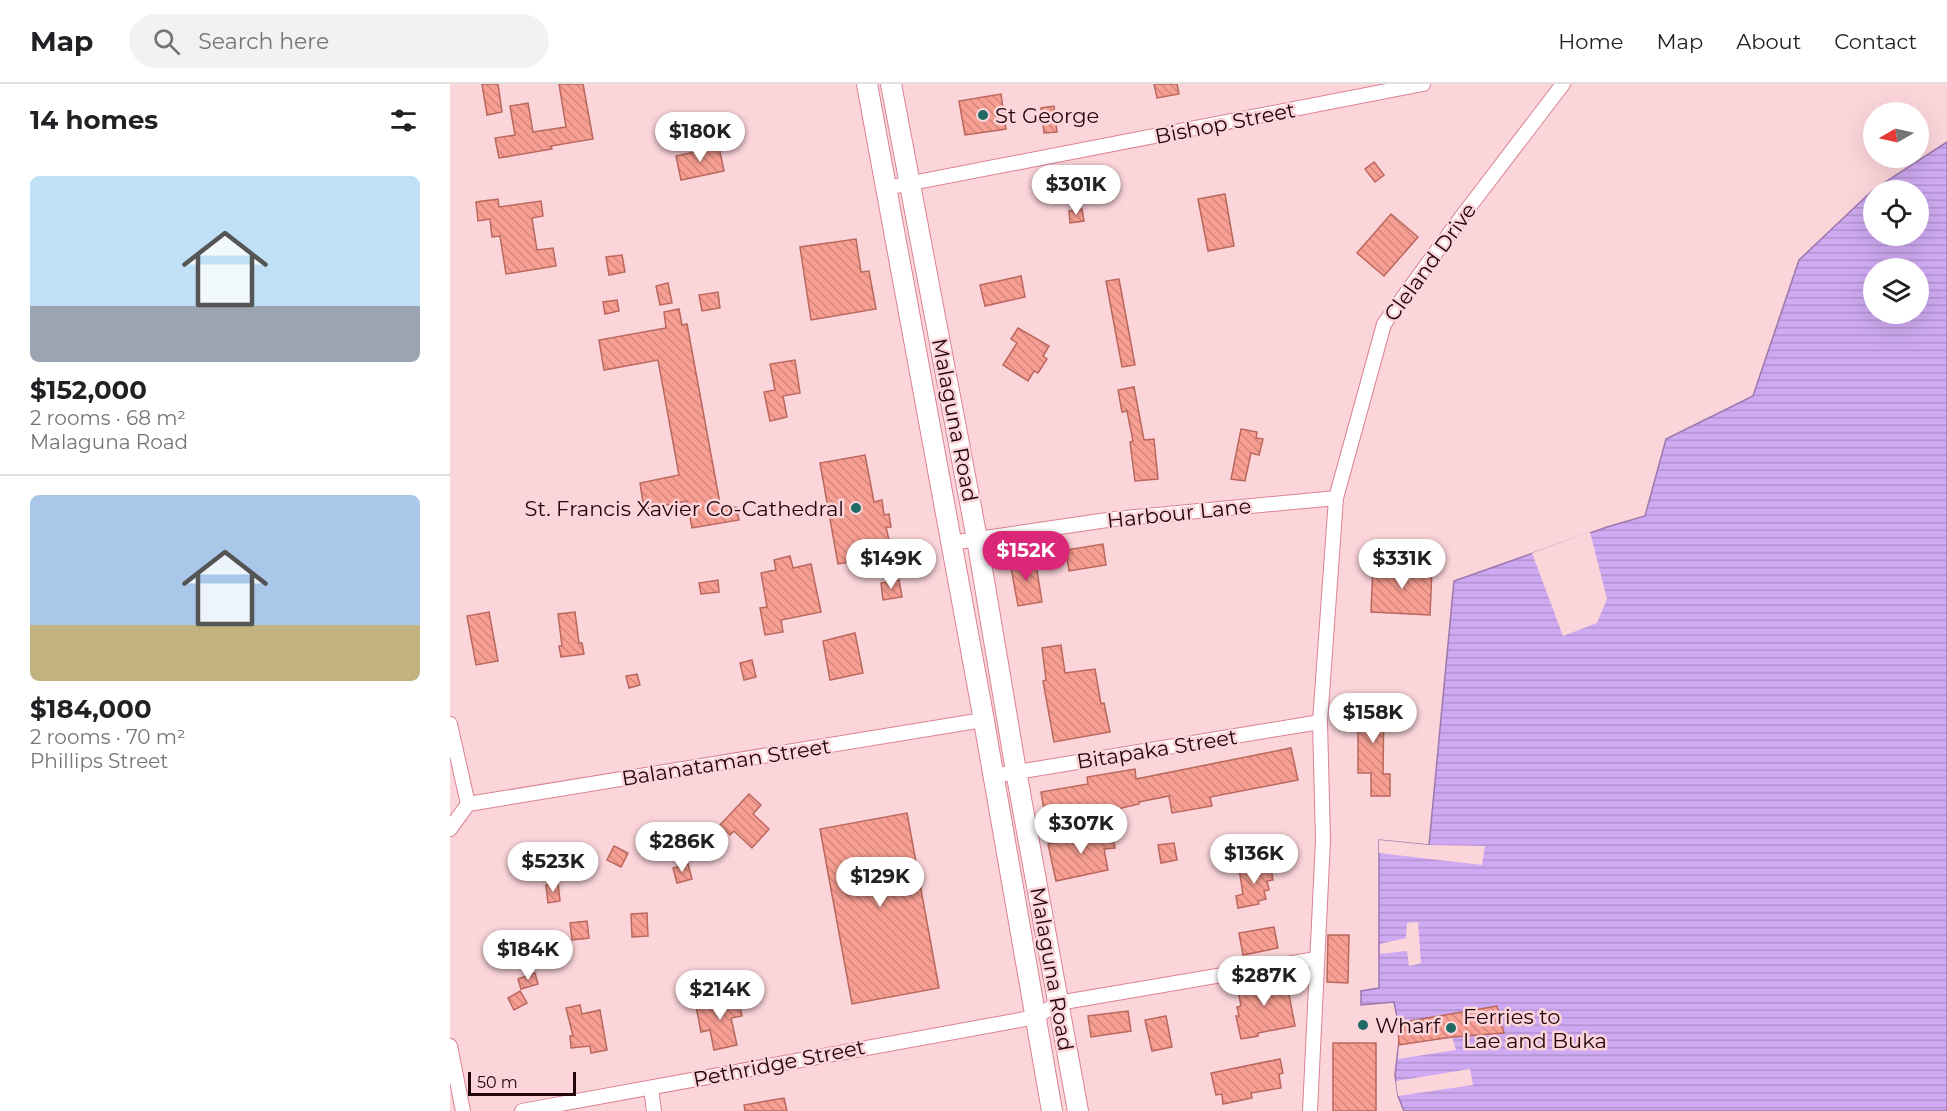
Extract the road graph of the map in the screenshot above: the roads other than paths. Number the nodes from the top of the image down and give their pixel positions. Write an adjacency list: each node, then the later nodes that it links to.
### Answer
1 (890, 84): 4 (street); 5 (street, Malaguna Road)
2 (1423, 84): 5 (street, Bishop Street)
3 (1563, 84): 7 (street, Cleland Drive)
4 (867, 86): 6 (street, Malaguna Road)
5 (911, 183): 6 (street, Bishop Street); 8 (street, Malaguna Road)
6 (886, 188): 9 (street, Malaguna Road)
7 (1336, 498): 8 (street, Harbour Lane); 11 (street, Cleland Drive)
8 (977, 539): 9 (street, Harbour Lane); 13 (street, Malaguna Road)
9 (951, 543): 10 (street, Malaguna Road)
10 (983, 720): 14 (street, Malaguna Road); 15 (street, Balanataman Street)
11 (1320, 723): 13 (street, Bitapaka Street); 17 (street, Cleland Drive)
12 (450, 724): 15 (street)
13 (1016, 771): 14 (street, Bitapaka Street); 18 (street, Malaguna Road)
14 (993, 776): 19 (street, Malaguna Road)
15 (468, 804): 16 (street)
16 (450, 829)
17 (1316, 959): 18 (street); 27 (street, Cleland Drive)
18 (1058, 1003): 19 (street); 26 (street, Malaguna Road)
19 (1036, 1017): 21 (street, Pethridge Street); 25 (street, Malaguna Road)
20 (450, 1046): 22 (street)
21 (651, 1088): 23 (street, Pethridge Street); 24 (street)
22 (463, 1111)
23 (522, 1111)
24 (654, 1111)
25 (1052, 1111)
26 (1078, 1111)
27 (1310, 1111)

